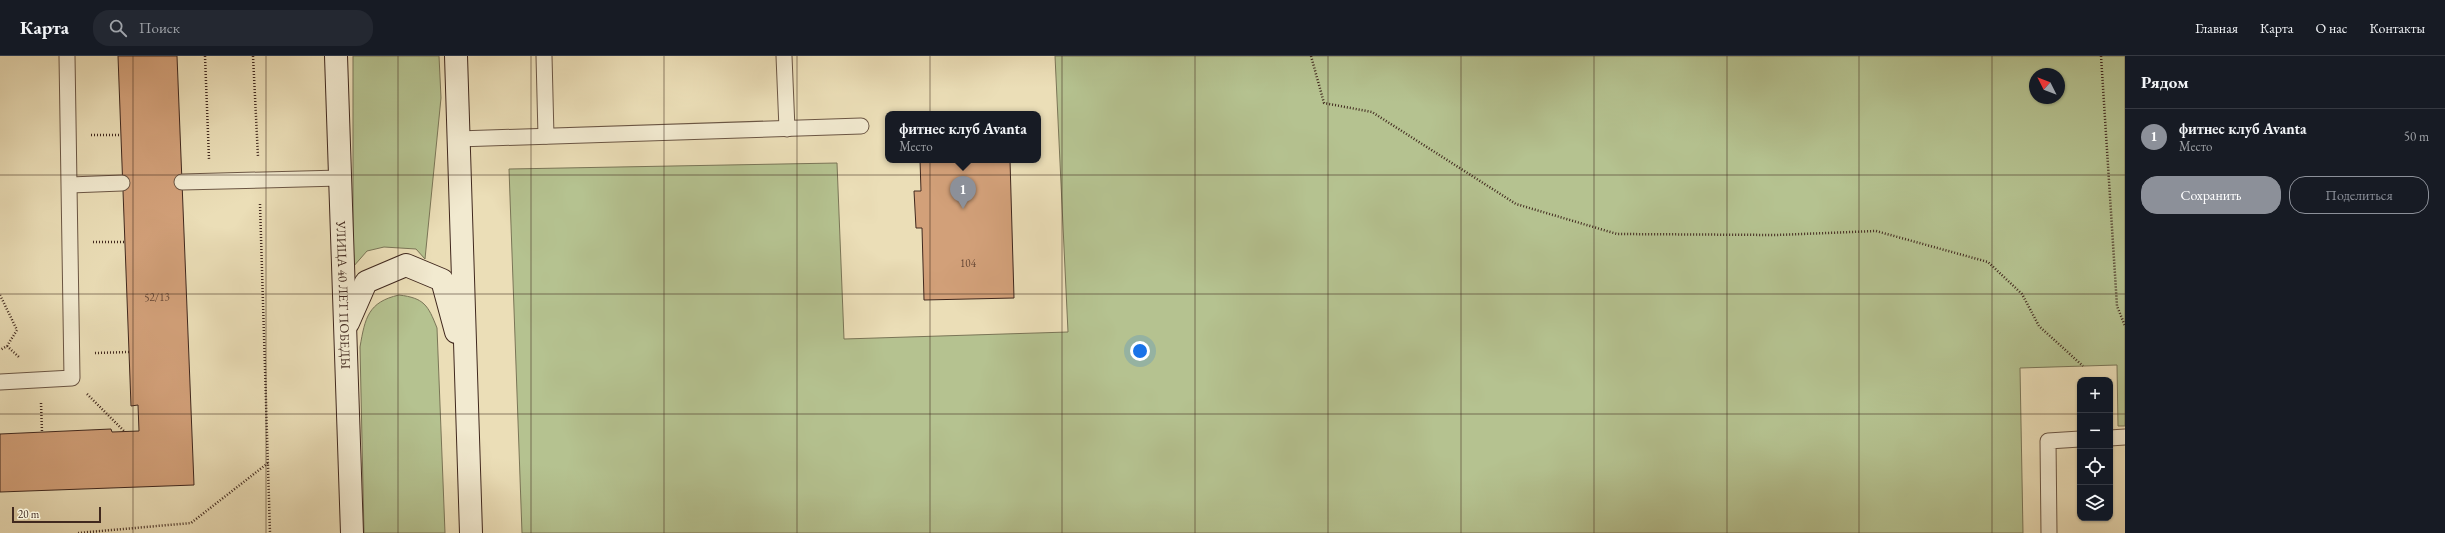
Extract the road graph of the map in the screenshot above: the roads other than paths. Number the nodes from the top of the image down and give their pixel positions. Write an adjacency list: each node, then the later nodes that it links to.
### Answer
1 (67, 56): 13 (lane)
2 (336, 56): 10 (street, УЛИЦА 40 ЛЕТ ПОБЕДЫ)
3 (456, 56): 9 (street)
4 (544, 56): 8 (lane)
5 (784, 56): 7 (lane)
6 (861, 126): 7 (lane)
7 (787, 129): 8 (lane)
8 (546, 136): 9 (lane)
9 (458, 139): 15 (street)
10 (340, 178): 11 (lane); 14 (street, УЛИЦА 40 ЛЕТ ПОБЕДЫ)
11 (182, 182)
12 (122, 183): 13 (lane)
13 (70, 185): 16 (lane)
14 (345, 330): 15 (street); 20 (street, УЛИЦА 40 ЛЕТ ПОБЕДЫ)
15 (466, 365): 21 (street)
16 (0, 382)
17 (2125, 437): 18 (lane)
18 (2113, 438)
19 (2077, 439): 22 (lane)
20 (352, 533)
21 (471, 533)
22 (2049, 533)

